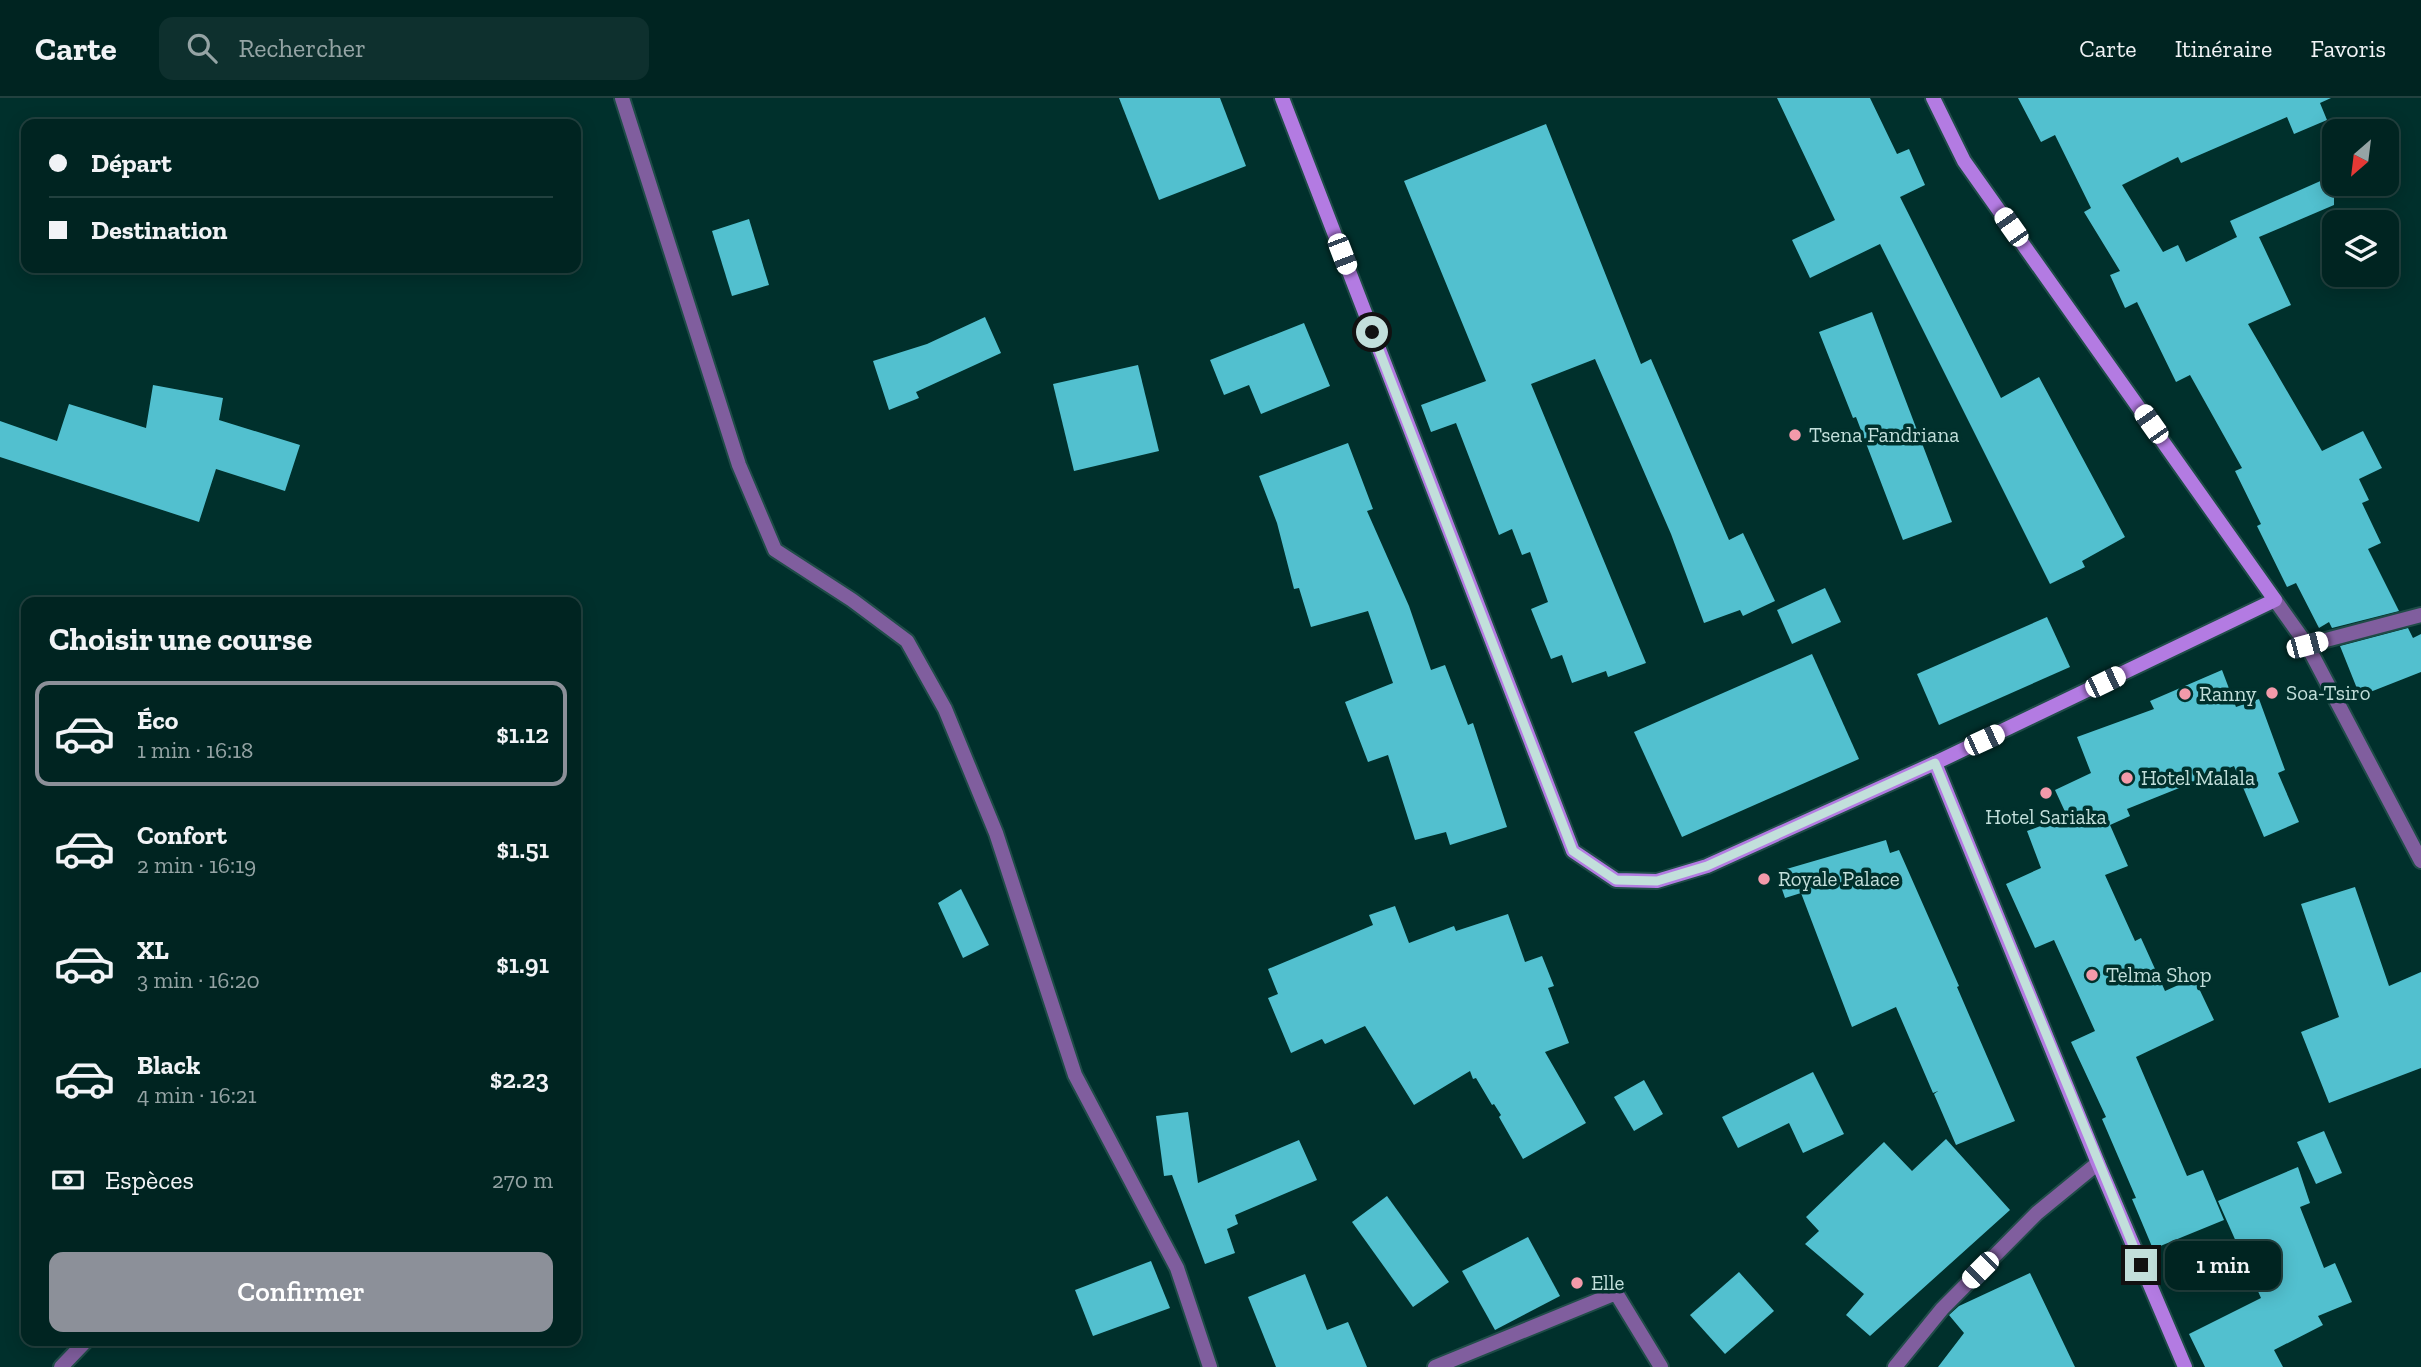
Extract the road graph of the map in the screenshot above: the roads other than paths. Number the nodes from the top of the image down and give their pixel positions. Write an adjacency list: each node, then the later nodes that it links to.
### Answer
1 (622, 98): 12 (street)
2 (1282, 98): 7 (main road)
3 (1933, 98): 4 (main road)
4 (2275, 600): 6 (street); 7 (main road)
5 (2421, 615): 6 (street)
6 (2307, 645): 8 (street)
7 (1935, 763): 9 (main road)
8 (2421, 861)
9 (2098, 1163): 15 (street); 16 (main road)
10 (81, 1346): 11 (street)
11 (61, 1367)
12 (1210, 1367)
13 (1435, 1367): 14 (street)
14 (1661, 1367)
15 (1895, 1367)
16 (2185, 1367)

